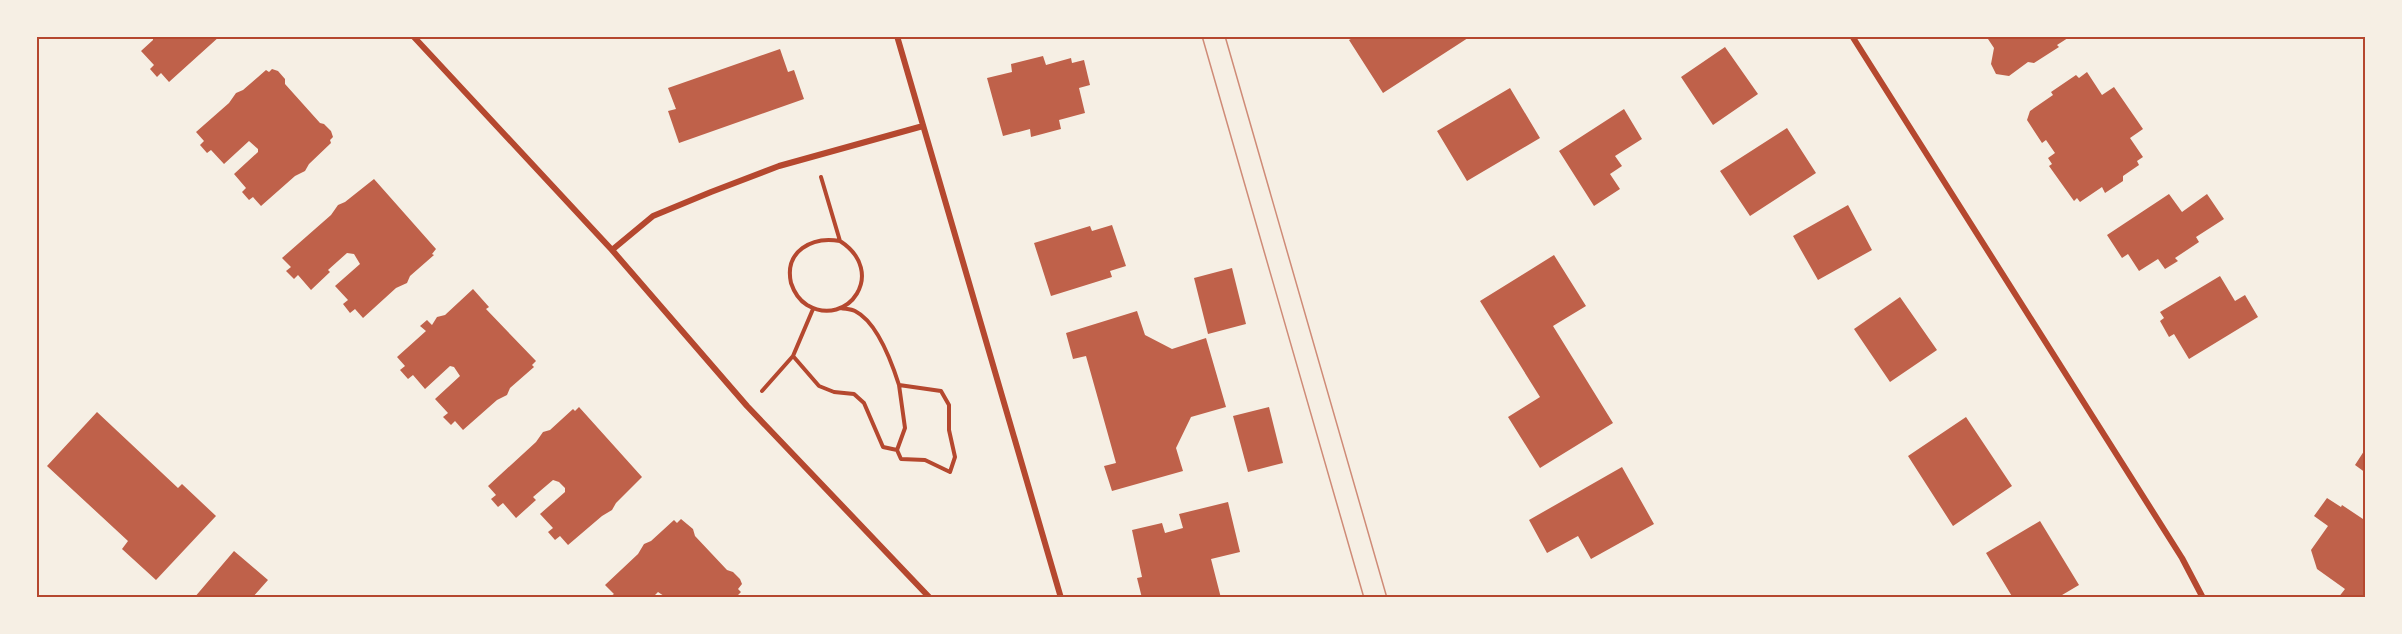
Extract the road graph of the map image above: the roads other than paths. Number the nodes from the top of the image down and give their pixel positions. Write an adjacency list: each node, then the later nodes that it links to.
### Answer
1 (413, 36): 5 (street)
2 (897, 36): 4 (street)
3 (1852, 36): 8 (street)
4 (923, 126): 5 (street); 7 (street)
5 (612, 250): 6 (street)
6 (930, 598)
7 (1061, 598)
8 (2204, 598)

